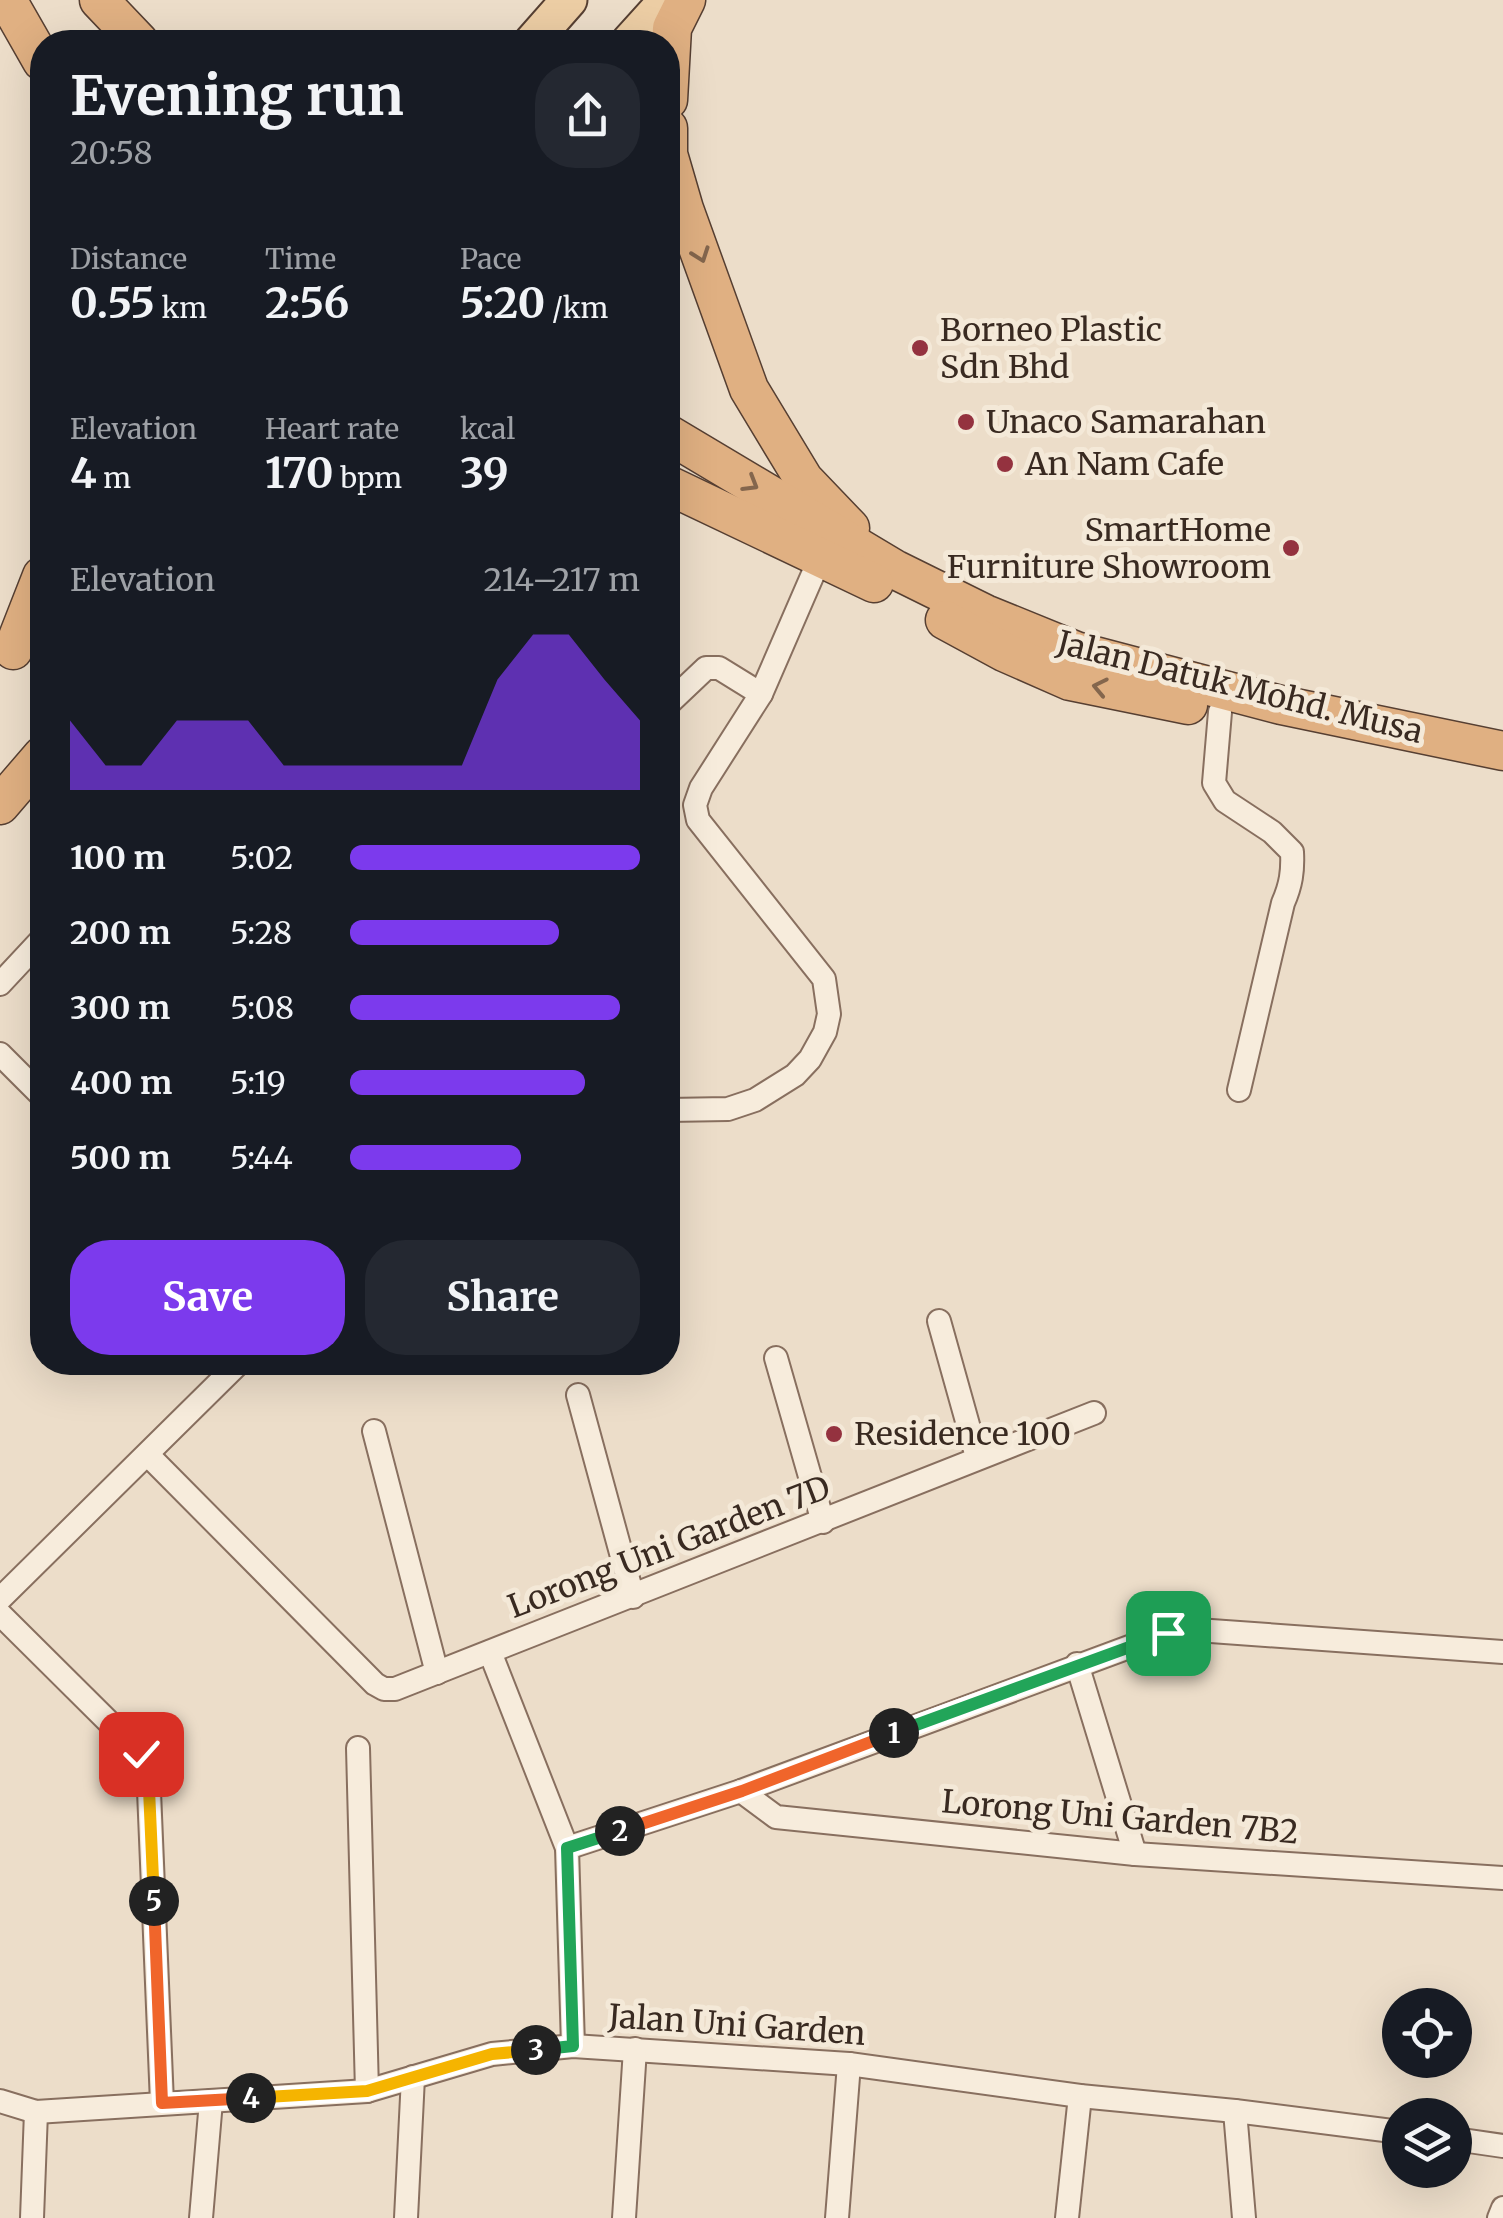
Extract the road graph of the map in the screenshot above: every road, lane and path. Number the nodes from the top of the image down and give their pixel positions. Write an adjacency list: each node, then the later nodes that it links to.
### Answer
1 (100, 0): 7 (highway)
2 (569, 0): 8 (main road)
3 (666, 0): 9 (main road)
4 (686, 0): 10 (highway)
5 (8, 3): 6 (highway); 11 (highway)
6 (38, 30)
7 (128, 30)
8 (543, 30)
9 (640, 30)
10 (672, 30)
11 (30, 41)
12 (680, 195): 16 (highway, one-way to 16)
13 (680, 441): 16 (highway, Jalan Datuk Mohd. Musa, one-way to 16)
14 (680, 491): 15 (highway, Jalan Datuk Mohd. Musa)
15 (820, 558): 21 (street); 22 (highway, Jalan Datuk Mohd. Musa, one-way to 15)
16 (883, 564): 23 (highway, Jalan Datuk Mohd. Musa)
17 (30, 604): 19 (highway)
18 (30, 630): 19 (highway)
19 (6, 661)
20 (680, 693): 21 (street)
21 (761, 694): 32 (street)
22 (1220, 712): 25 (highway, Jalan Datuk Mohd. Musa); 31 (street)
23 (1503, 751)
24 (30, 770): 26 (highway)
25 (1503, 776)
26 (0, 805)
27 (30, 952): 28 (street)
28 (0, 984)
29 (0, 1054): 30 (street)
30 (30, 1084)
31 (1239, 1090)
32 (680, 1110)
33 (938, 1321): 40 (street)
34 (776, 1358): 41 (street)
35 (227, 1375): 39 (street)
36 (578, 1395): 42 (street)
37 (1094, 1413): 40 (street, Lorong Uni Garden 7D)
38 (374, 1431): 50 (street)
39 (148, 1456): 43 (street); 50 (street, Lorong Uni Garden 7D)
40 (977, 1458): 41 (street, Lorong Uni Garden 7D)
41 (823, 1522): 42 (street, Lorong Uni Garden 7D)
42 (633, 1597): 47 (street, Lorong Uni Garden 7D)
43 (0, 1599)
44 (0, 1614): 64 (street)
45 (1197, 1630): 48 (street)
46 (1168, 1633): 49 (street)
47 (490, 1652): 50 (street, Lorong Uni Garden 7D); 53 (street)
48 (1503, 1652)
49 (1077, 1664): 52 (street); 54 (street)
50 (436, 1674)
51 (358, 1748): 60 (street)
52 (742, 1791): 53 (street); 54 (street, Lorong Uni Garden 7B2)
53 (567, 1848): 56 (street)
54 (1136, 1854): 55 (street, Lorong Uni Garden 7B2)
55 (1503, 1878)
56 (573, 2046): 57 (street, Jalan Uni Garden); 59 (street, Jalan Uni Garden)
57 (634, 2050): 58 (street, Jalan Uni Garden); 74 (street)
58 (849, 2064): 61 (street, Jalan Uni Garden); 75 (street)
59 (414, 2077): 60 (street, Jalan Uni Garden); 73 (street)
60 (367, 2091): 62 (street, Jalan Uni Garden)
61 (1080, 2096): 65 (street, Jalan Uni Garden); 76 (street)
62 (212, 2101): 64 (street, Jalan Uni Garden); 72 (street)
63 (0, 2102): 66 (street, Jalan Uni Garden)
64 (162, 2103): 66 (street, Jalan Uni Garden)
65 (1235, 2111): 67 (street, Jalan Uni Garden); 77 (street)
66 (36, 2112): 71 (street)
67 (1382, 2130)
68 (1472, 2142): 69 (street)
69 (1503, 2146)
70 (1503, 2208): 78 (street)
71 (32, 2218)
72 (201, 2218)
73 (406, 2218)
74 (624, 2218)
75 (838, 2218)
76 (1067, 2218)
77 (1244, 2218)
78 (1500, 2218)

